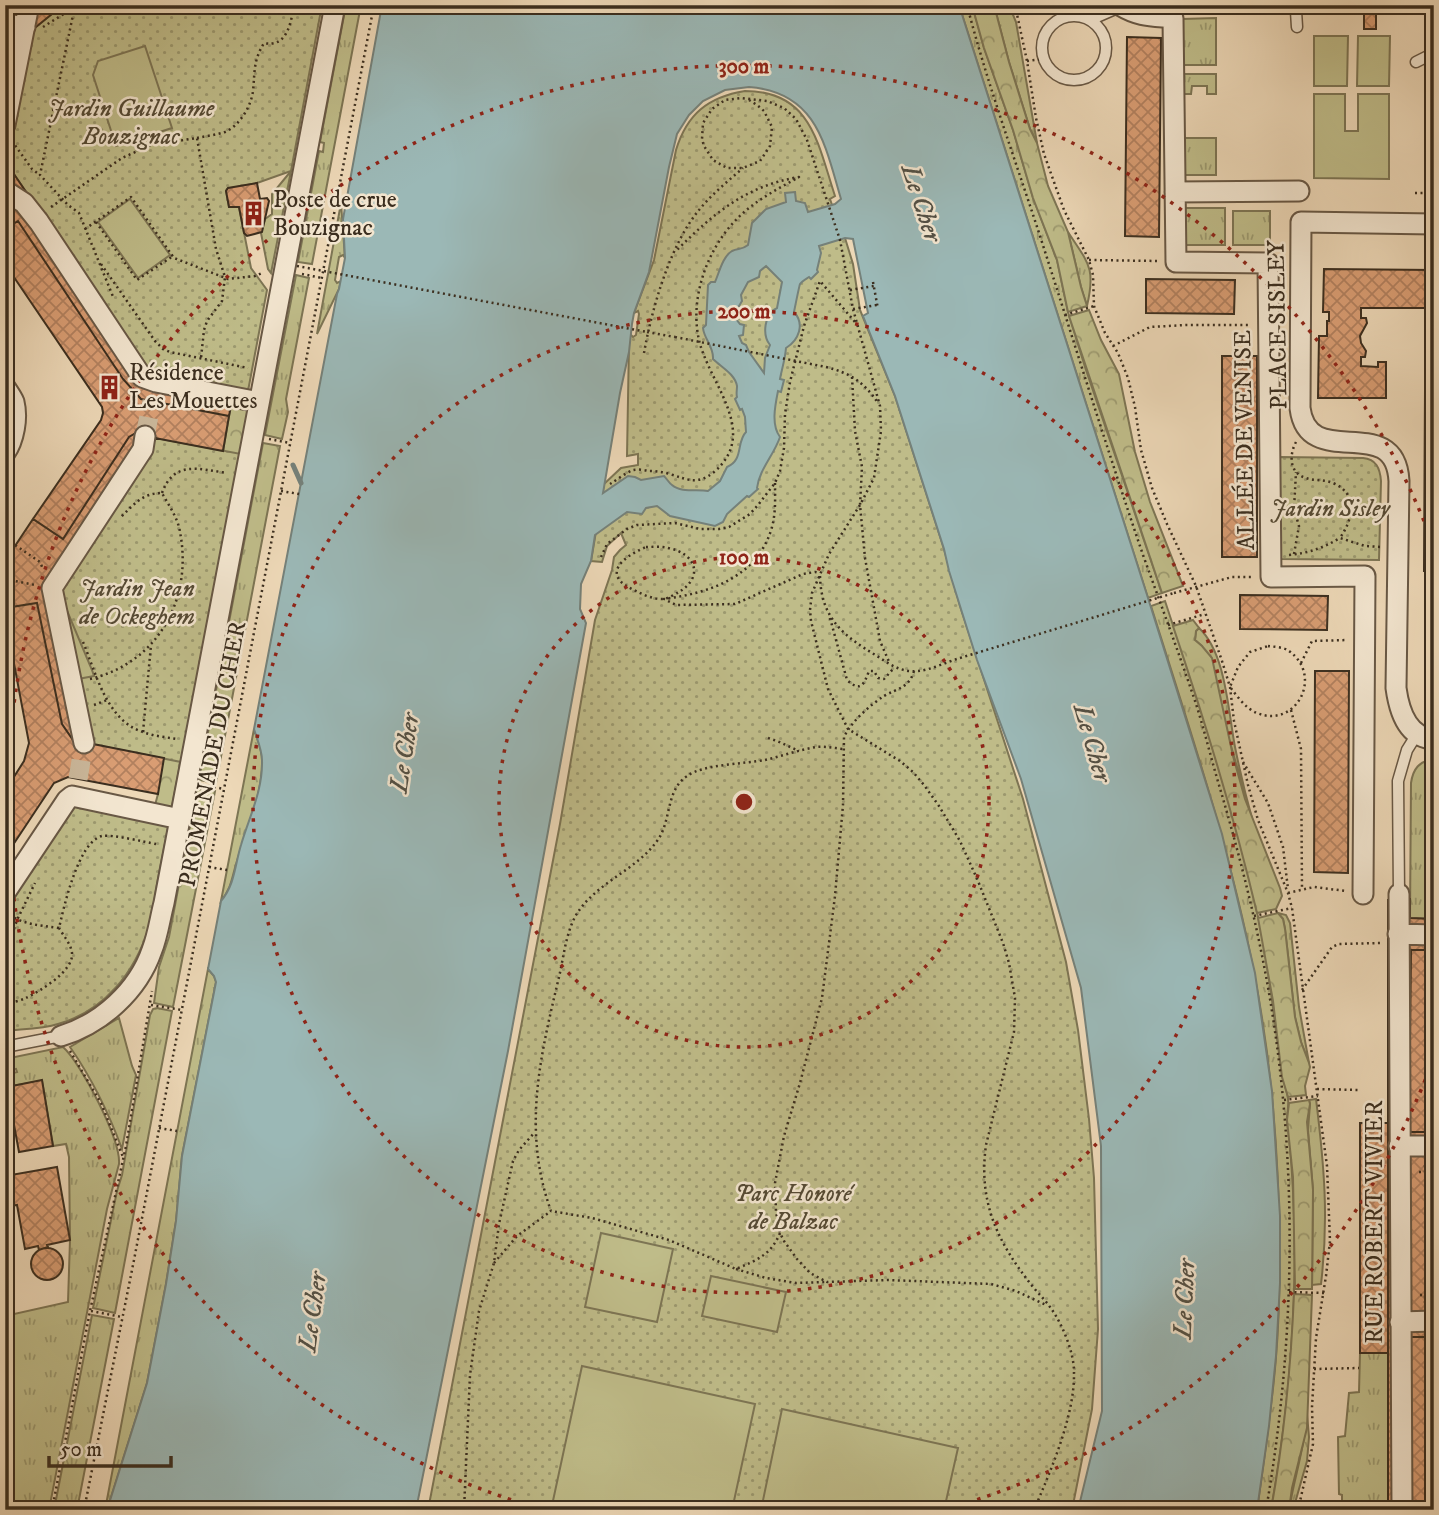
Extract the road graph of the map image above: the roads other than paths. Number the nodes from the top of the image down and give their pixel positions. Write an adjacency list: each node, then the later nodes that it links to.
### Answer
1 (29, 5): 6 (street)
2 (335, 5): 17 (street)
3 (1291, 5): 7 (lane)
4 (1124, 6): 5 (lane); 14 (street)
5 (1090, 20): 5 (lane)
6 (15, 26): 10 (street)
7 (1297, 27)
8 (1434, 53): 9 (lane)
9 (1416, 62)
10 (7, 79): 11 (street)
11 (5, 125)
12 (5, 189): 17 (street)
13 (1299, 191): 14 (street)
14 (1174, 192): 24 (street, ALLÉE DE VENISE)
15 (1434, 224): 20 (street, PLACE SISLEY)
16 (5, 387): 19 (street)
17 (259, 402): 22 (street)
18 (145, 436): 21 (street)
19 (5, 453)
20 (1425, 736): 25 (lane, RUE ROBERT VIVIER)
21 (84, 743)
22 (180, 819): 23 (street); 28 (street)
23 (5, 893)
24 (1363, 894)
25 (1399, 894): 27 (street, RUE ROBERT VIVIER)
26 (1434, 935): 27 (street)
27 (1398, 939): 30 (street, RUE ROBERT VIVIER)
28 (61, 1036): 29 (lane)
29 (5, 1047)
30 (1399, 1146): 31 (street); 33 (street, RUE ROBERT VIVIER)
31 (1434, 1146)
32 (1434, 1321): 33 (street)
33 (1400, 1322): 34 (street, RUE ROBERT VIVIER)
34 (1402, 1510)

